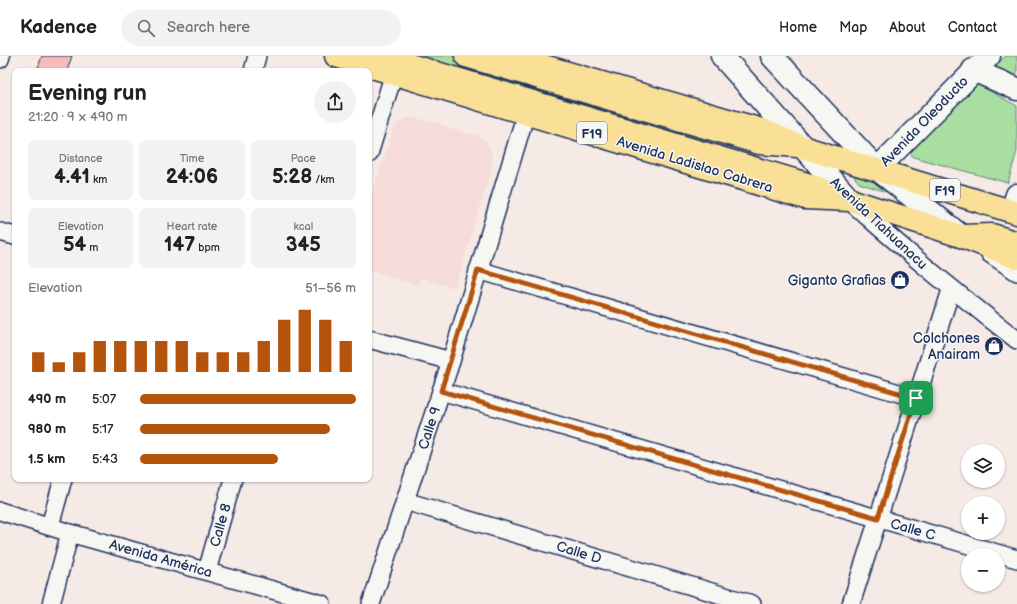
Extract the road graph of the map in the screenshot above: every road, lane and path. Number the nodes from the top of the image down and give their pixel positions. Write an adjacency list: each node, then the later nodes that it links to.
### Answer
1 (257, 56): 9 (street)
2 (336, 56): 10 (main road, Avenida Ladislao Cabrera / F19)
3 (380, 56): 16 (main road, Avenida Ladislao Cabrera / F19)
4 (466, 56): 14 (main road, F19)
5 (510, 56): 14 (main road, F19)
6 (722, 56): 14 (main road, Avenida Tiahuanacu)
7 (772, 56): 15 (main road)
8 (981, 63): 11 (main road); 15 (main road, Avenida Oleoducto)
9 (254, 68)
10 (394, 73): 12 (main road, Avenida Ladislao Cabrera / F19); 13 (street)
11 (1017, 89)
12 (526, 113): 16 (main road, Avenida Ladislao Cabrera / F19); 23 (street, Calle 9)
13 (372, 144)
14 (802, 146): 15 (main road, F19); 16 (main road, Avenida Tiahuanacu)
15 (877, 169): 17 (main road, F19); 20 (main road)
16 (850, 200): 20 (main road, Avenida Ladislao Cabrera / F19); 25 (street, Avenida Tiahuanacu)
17 (1016, 207)
18 (0, 232): 19 (street)
19 (12, 235)
20 (961, 236): 21 (main road, Avenida Ladislao Cabrera / F19); 22 (main road); 24 (street)
21 (1017, 243)
22 (1017, 258)
23 (478, 270): 28 (street, Calle 9); 30 (street)
24 (1017, 272)
25 (951, 290): 27 (street, Avenida Tiahuanacu); 30 (street)
26 (372, 340): 28 (street)
27 (1017, 340)
28 (451, 361): 29 (street, Calle 9)
29 (441, 391): 33 (street, Calle 9); 35 (street, Calle C)
30 (916, 398): 35 (street)
31 (62, 482): 36 (street)
32 (232, 482): 39 (street, Calle 8)
33 (405, 501): 42 (street, Calle 9); 43 (street, Calle D)
34 (0, 511): 36 (street, Avenida América)
35 (878, 518): 38 (street, Calle C); 44 (street)
36 (50, 526): 37 (street, Avenida América)
37 (70, 533): 39 (street, Avenida América); 40 (street)
38 (1017, 559)
39 (207, 571): 41 (street, Avenida América)
40 (51, 604)
41 (322, 604)
42 (371, 604)
43 (752, 604)
44 (851, 604)

